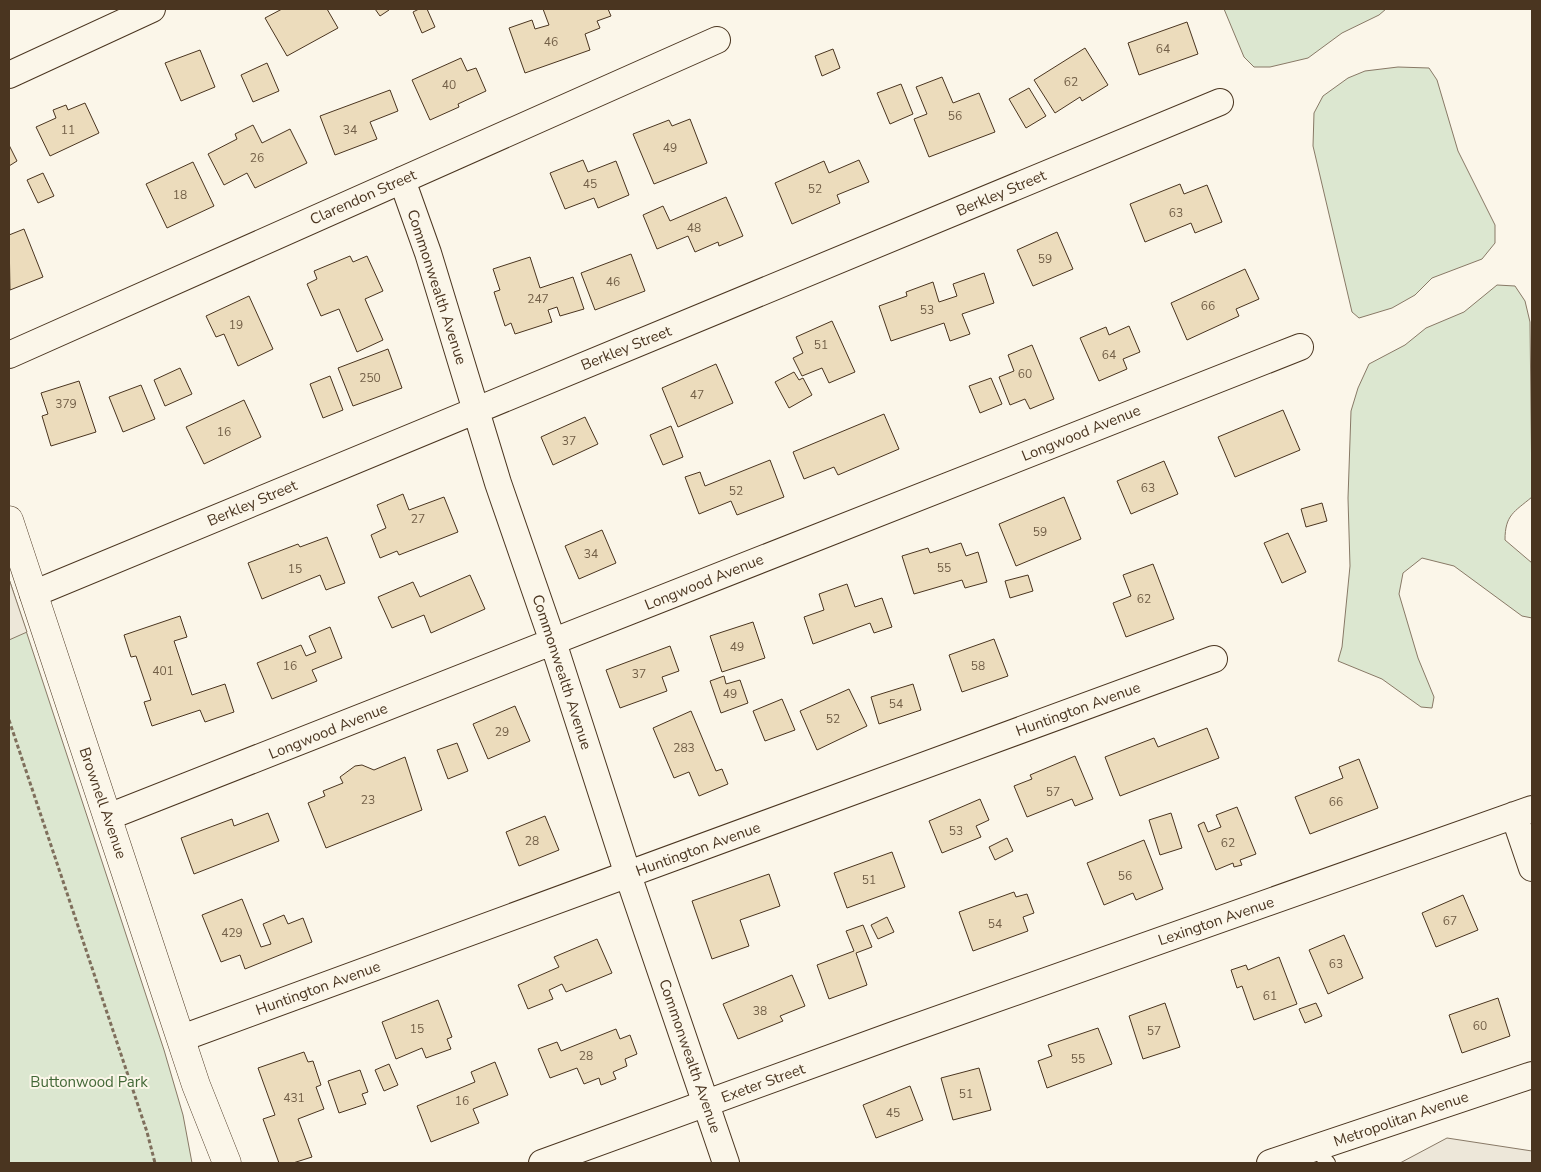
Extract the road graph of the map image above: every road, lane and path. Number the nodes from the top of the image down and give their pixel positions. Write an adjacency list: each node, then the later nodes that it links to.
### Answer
1 (152, 9): 3 (street)
2 (717, 40): 5 (street, Clarendon Street)
3 (9, 75)
4 (1220, 102): 8 (street, Berkley Street)
5 (402, 180): 7 (street, Clarendon Street); 8 (street, Commonwealth Avenue)
6 (1300, 346): 11 (street, Longwood Avenue)
7 (9, 355)
8 (475, 410): 10 (street, Berkley Street); 11 (street, Commonwealth Avenue)
9 (9, 520): 10 (main road, Brownell Avenue)
10 (33, 594): 15 (main road, Brownell Avenue)
11 (553, 642): 15 (street, Longwood Avenue); 17 (street, Commonwealth Avenue)
12 (1214, 660): 17 (street, Huntington Avenue)
13 (9, 720): 24 (path)
14 (1523, 812): 16 (street); 18 (street, Lexington Avenue)
15 (108, 817): 19 (main road, Brownell Avenue)
16 (1532, 868)
17 (628, 874): 19 (street, Huntington Avenue); 22 (street, Commonwealth Avenue)
18 (899, 1033): 22 (street, Exeter Street)
19 (182, 1038): 21 (main road, Brownell Avenue)
20 (1532, 1075): 23 (street, Metropolitan Avenue)
21 (196, 1086): 25 (main road, Brownell Avenue); 26 (main road, Brownell Avenue)
22 (706, 1105): 27 (street, Exeter Street); 28 (street, Commonwealth Avenue)
23 (1322, 1156): 29 (street, Metropolitan Avenue)
24 (155, 1163)
25 (208, 1163)
26 (227, 1163)
27 (542, 1163)
28 (726, 1163)
29 (1270, 1163)

